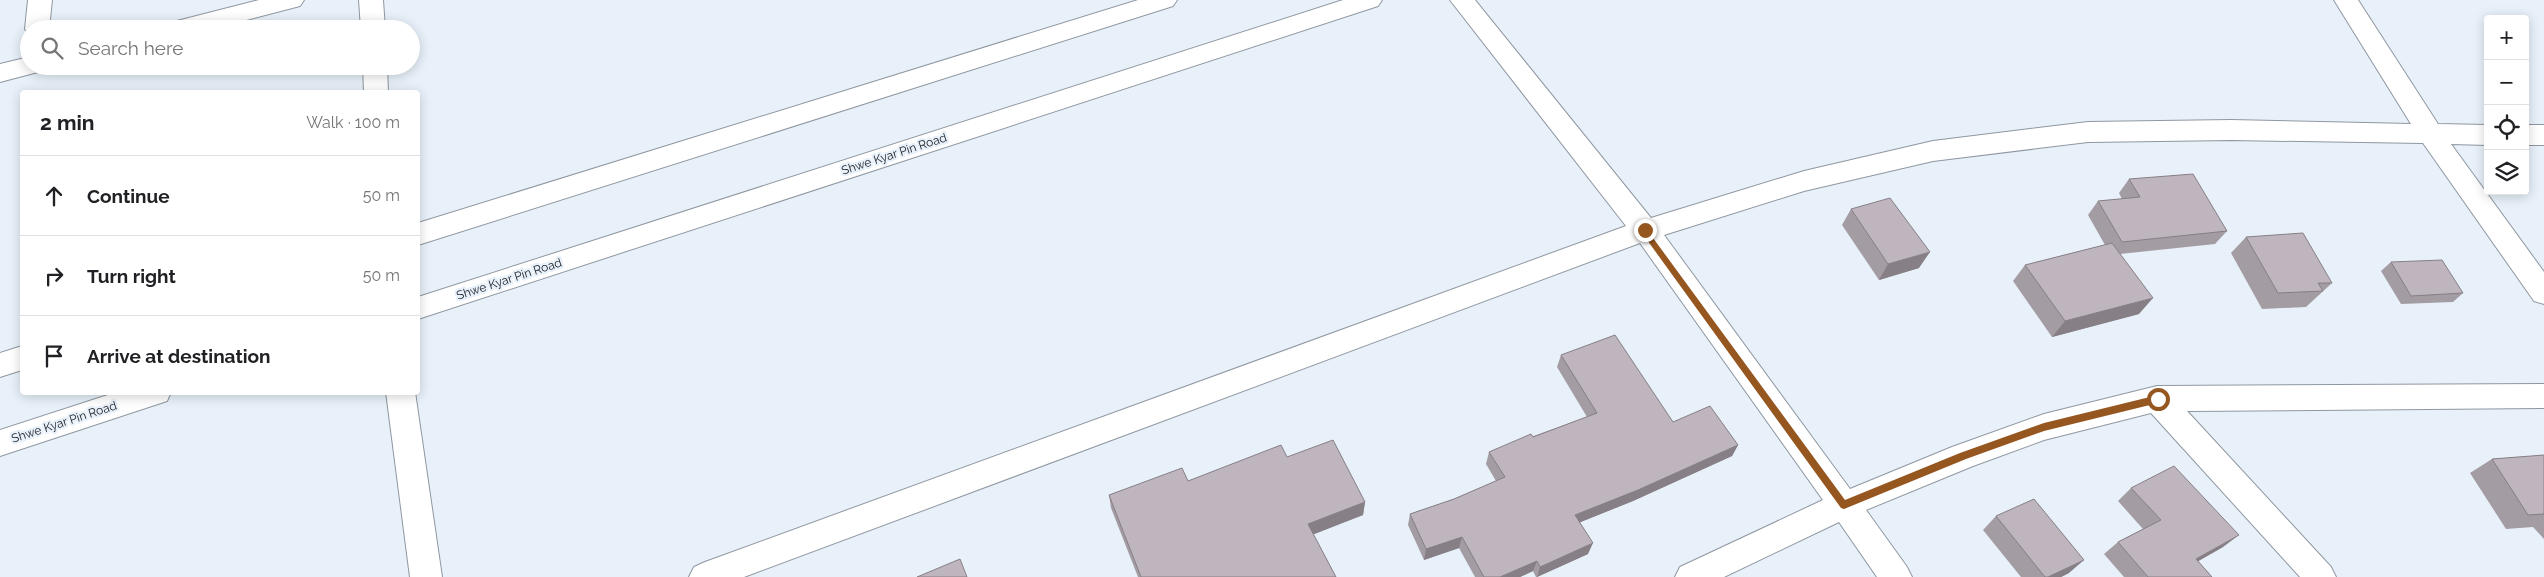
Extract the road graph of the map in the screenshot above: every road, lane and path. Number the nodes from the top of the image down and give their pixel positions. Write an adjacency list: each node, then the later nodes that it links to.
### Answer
1 (40, 0): 8 (street)
2 (292, 0): 9 (street)
3 (371, 0): 10 (street)
4 (1165, 0): 20 (street)
5 (1370, 0): 22 (street, Shwe Kyar Pin Road)
6 (1462, 0): 19 (street)
7 (2346, 0): 15 (street)
8 (38, 20)
9 (213, 20)
10 (372, 20)
11 (20, 68): 12 (street)
12 (0, 73)
13 (375, 75): 14 (street)
14 (376, 90)
15 (2431, 134): 16 (street); 19 (street); 21 (street)
16 (2484, 135)
17 (2529, 135): 18 (street)
18 (2544, 135)
19 (1645, 230): 30 (street); 32 (street)
20 (420, 233)
21 (2544, 293)
22 (420, 307)
23 (20, 359): 24 (street)
24 (0, 366)
25 (148, 395): 29 (street, Shwe Kyar Pin Road)
26 (400, 395): 31 (street)
27 (2544, 396): 28 (street)
28 (2158, 399): 30 (street); 35 (street)
29 (0, 443)
30 (1844, 505): 33 (street); 34 (street)
31 (426, 577)
32 (705, 577)
33 (1691, 577)
34 (1896, 577)
35 (2320, 577)

